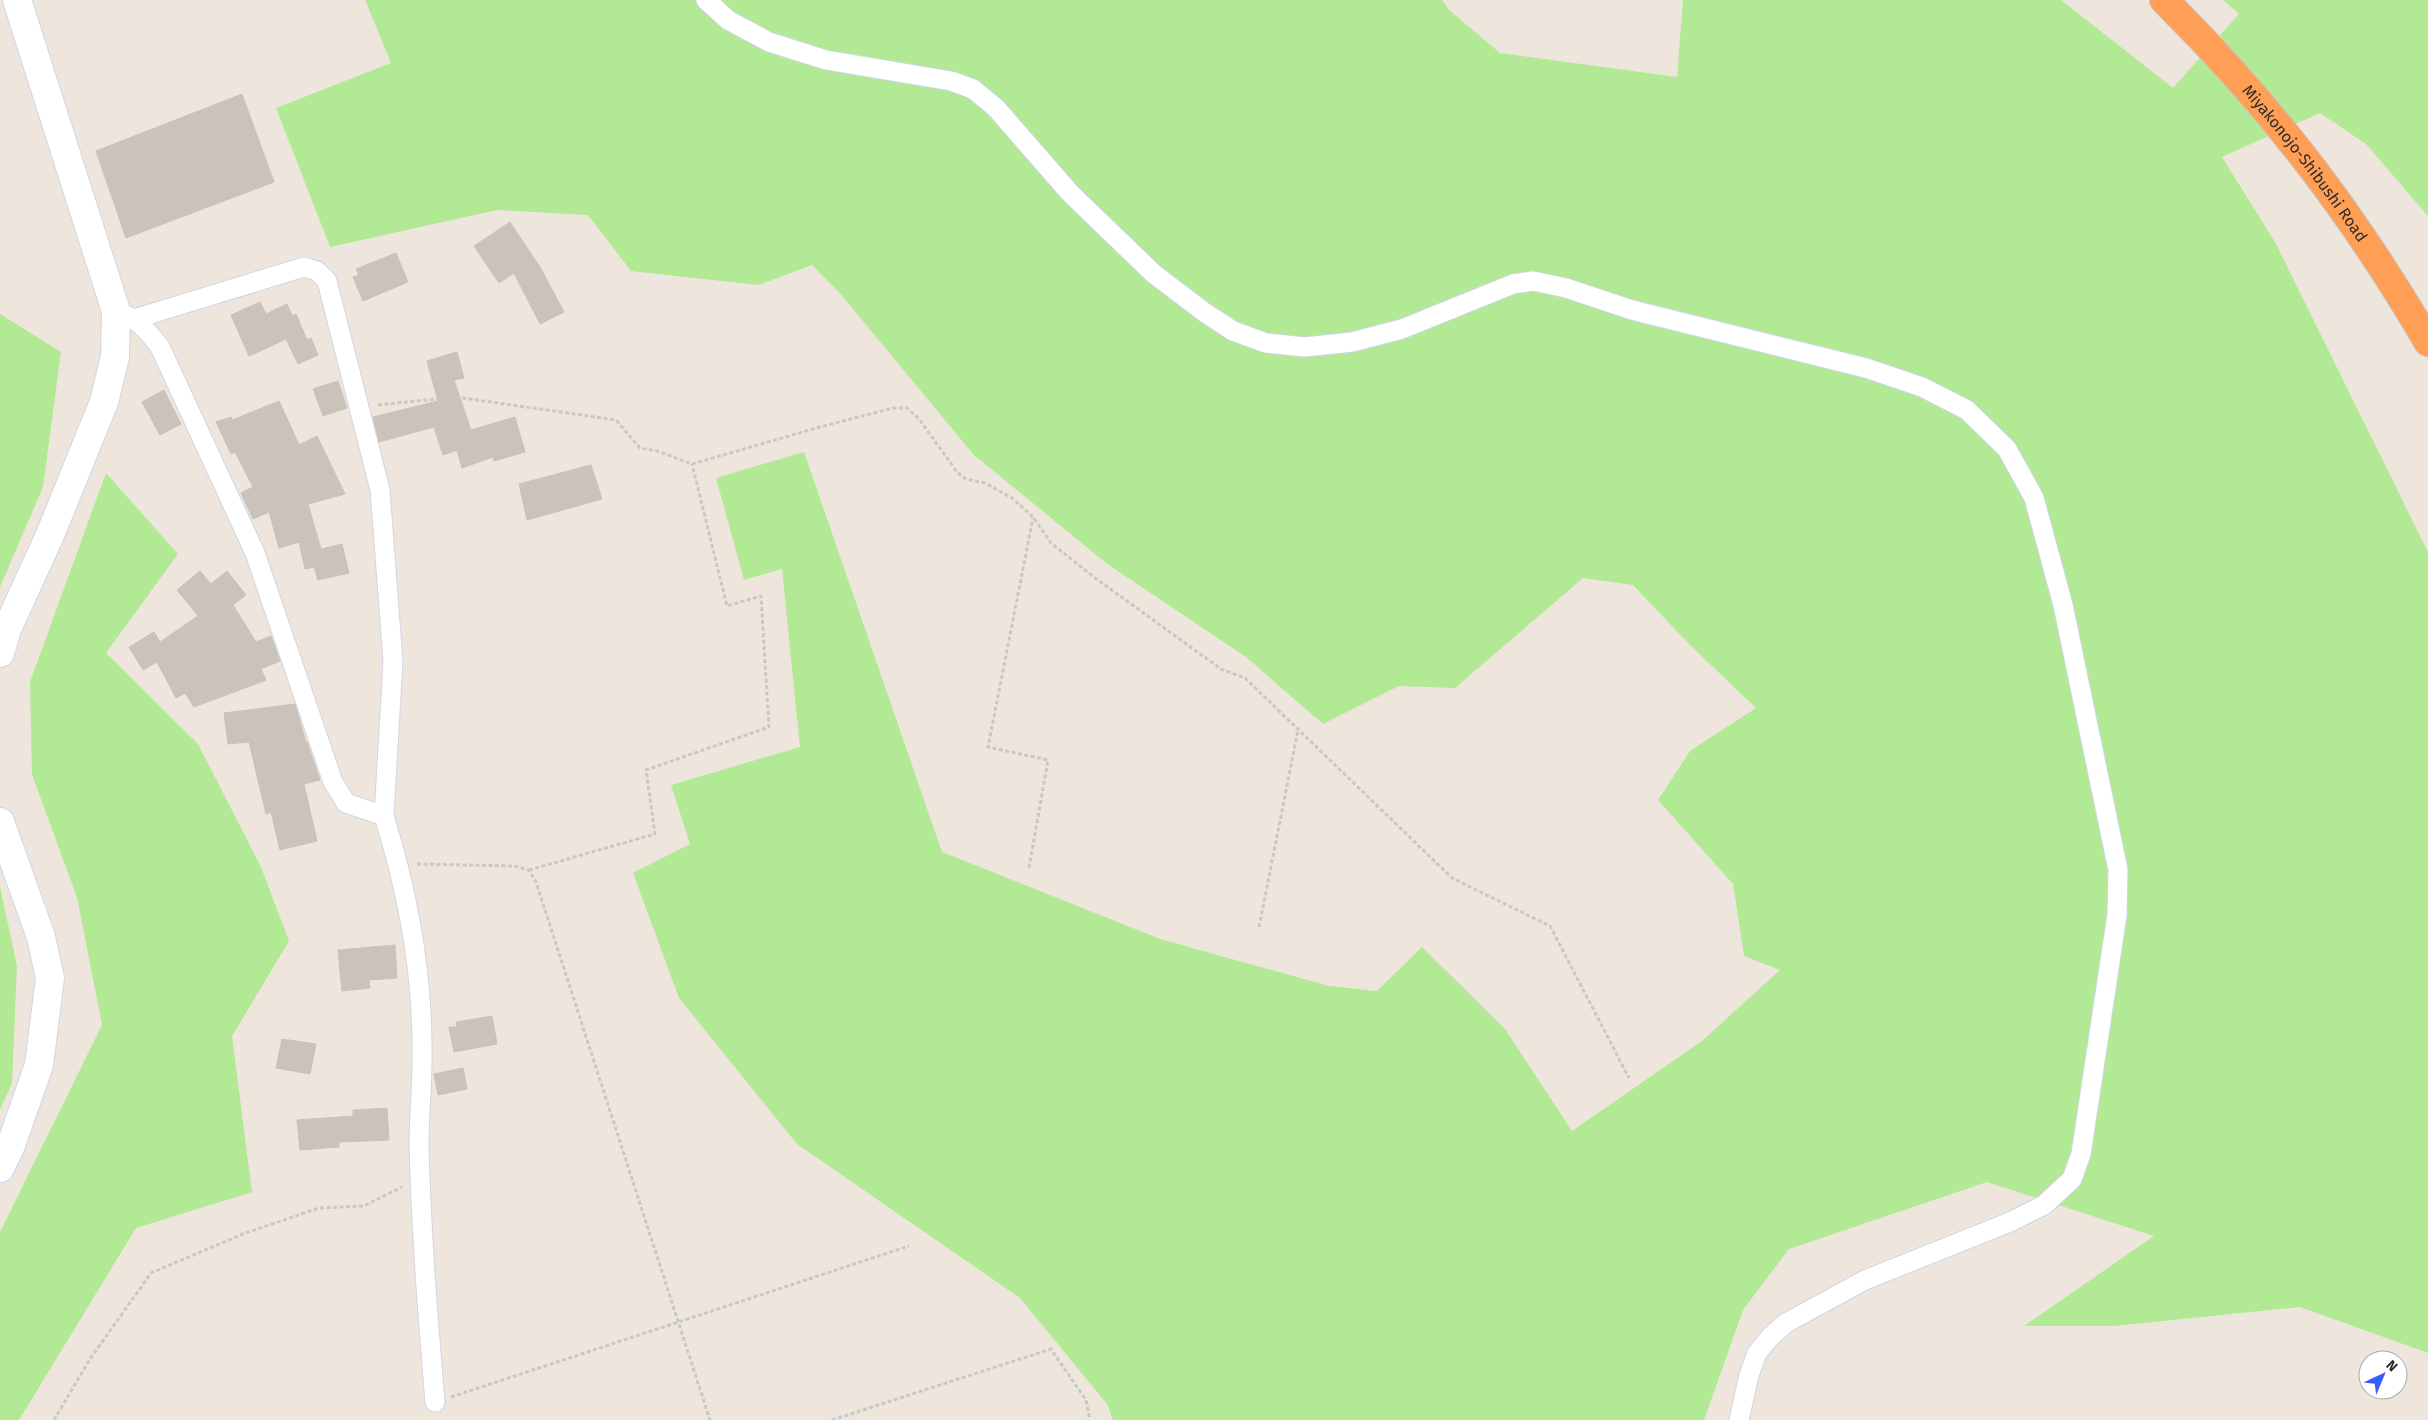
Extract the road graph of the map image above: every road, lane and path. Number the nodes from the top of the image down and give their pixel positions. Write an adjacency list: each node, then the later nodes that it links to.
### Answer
1 (17, 0): 4 (street)
2 (706, 0): 27 (street)
3 (2164, 0): 5 (highway, Miyakonojo-Shibushi Road)
4 (125, 315): 6 (street); 9 (street); 11 (street)
5 (2428, 342)
6 (360, 407): 7 (path); 11 (street)
7 (692, 464): 8 (path); 15 (path)
8 (1033, 518): 10 (path); 14 (path)
9 (0, 653)
10 (1298, 729): 16 (path); 17 (path)
11 (384, 816): 13 (street)
12 (0, 822): 18 (street)
13 (399, 865): 15 (path); 19 (street)
14 (1029, 868)
15 (529, 870): 21 (path)
16 (1259, 926)
17 (1629, 1078)
18 (0, 1168)
19 (420, 1178): 22 (street); 23 (path)
20 (909, 1246): 21 (path)
21 (678, 1321): 22 (path); 24 (path)
22 (436, 1402)
23 (54, 1420)
24 (710, 1420)
25 (832, 1420): 26 (path)
26 (1090, 1420)
27 (1739, 1420)

